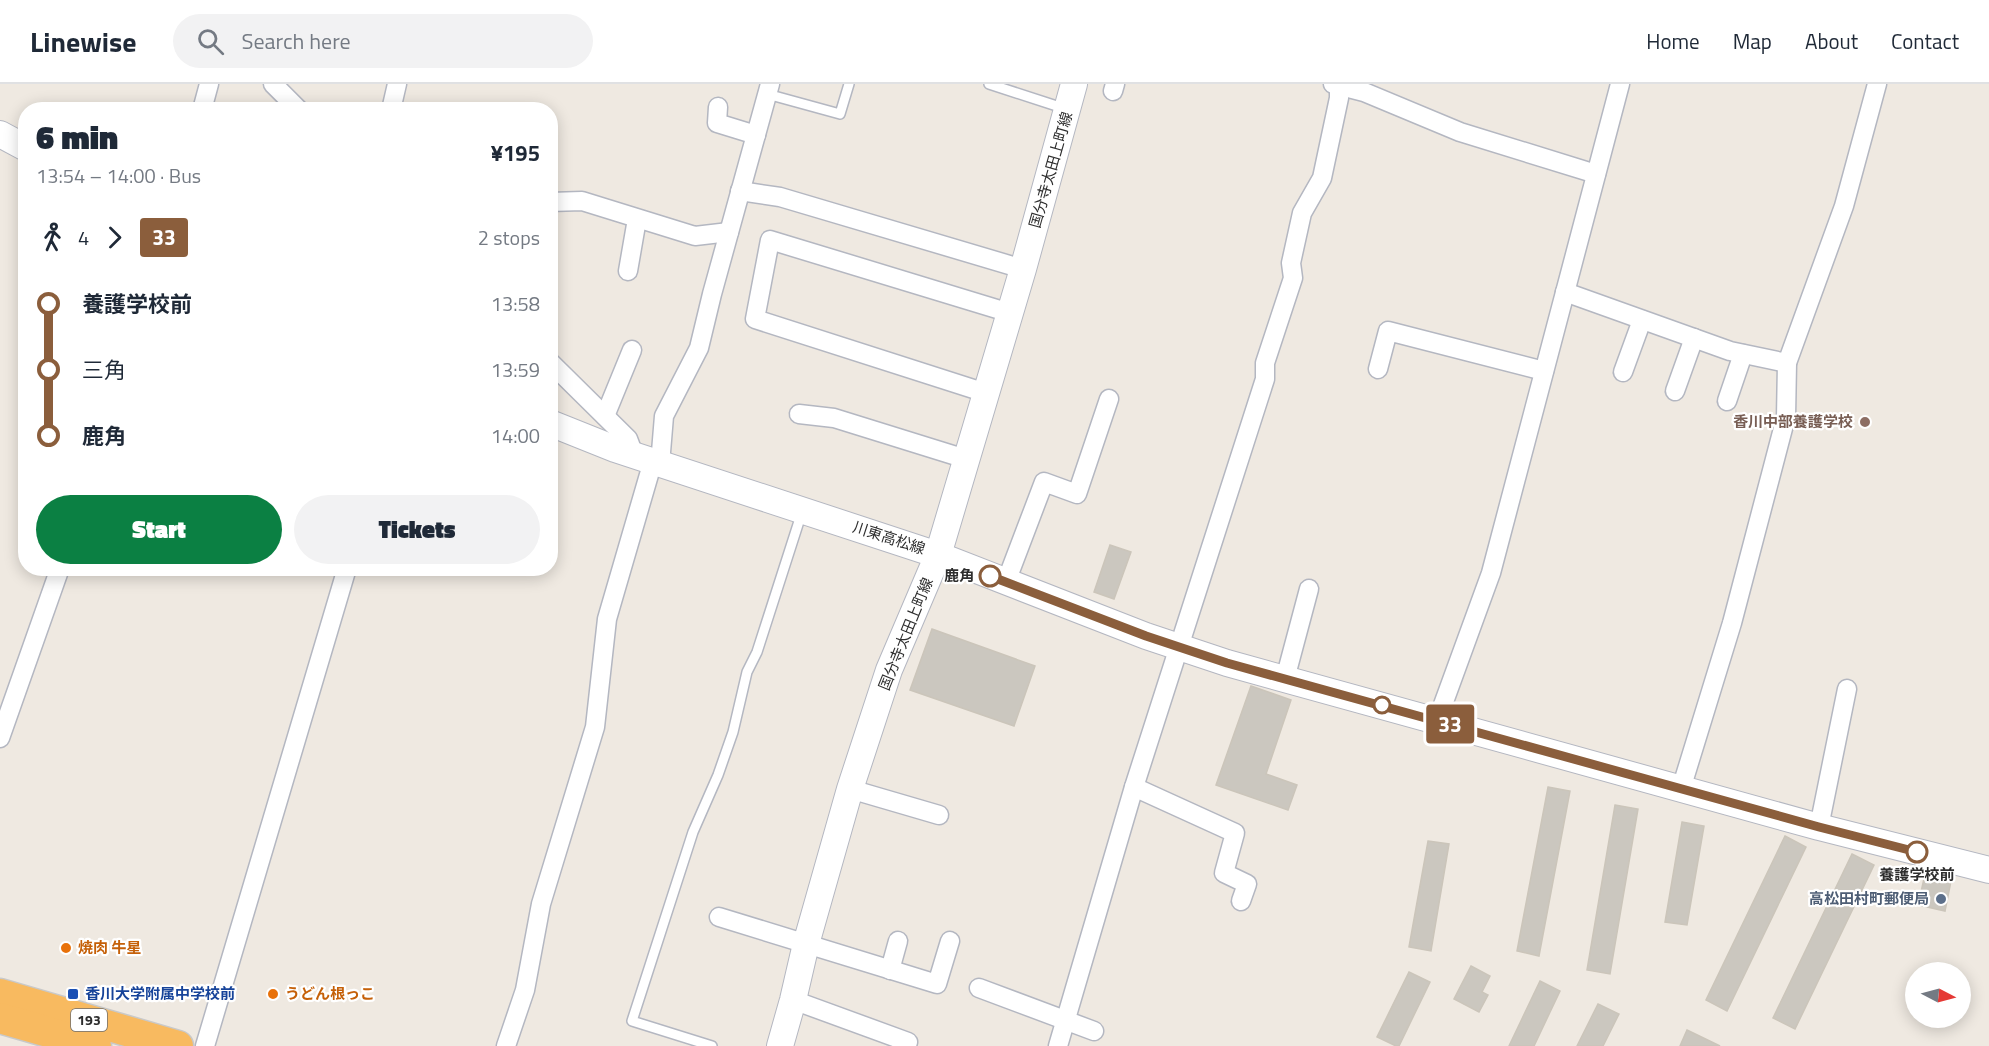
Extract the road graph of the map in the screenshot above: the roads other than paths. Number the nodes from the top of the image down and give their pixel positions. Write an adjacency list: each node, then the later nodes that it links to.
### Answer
1 (209, 84): 11 (street)
2 (273, 84): 12 (street)
3 (397, 84): 13 (street)
4 (849, 84): 10 (lane)
5 (989, 84): 15 (lane)
6 (1074, 84): 15 (main road, 国分寺太田上町線)
7 (1620, 84): 19 (street)
8 (1877, 84): 32 (street)
9 (1336, 85): 19 (street); 52 (street)
10 (769, 89): 17 (street)
11 (203, 102)
12 (290, 102)
13 (393, 102)
14 (718, 107): 17 (street)
15 (1068, 109): 24 (main road, 国分寺太田上町線)
16 (0, 134): 18 (main road)
17 (756, 135): 20 (street)
18 (18, 144)
19 (1596, 174): 26 (street)
20 (740, 191): 23 (street); 24 (street)
21 (558, 202): 22 (street)
22 (637, 219): 23 (street); 25 (street)
23 (729, 232): 45 (street)
24 (1023, 269): 27 (main road, 国分寺太田上町線)
25 (628, 271)
26 (1565, 292): 28 (street); 35 (street)
27 (1010, 313): 38 (main road, 国分寺太田上町線); 38 (street)
28 (1642, 320): 29 (street); 36 (street)
29 (1694, 338): 31 (street); 37 (street)
30 (632, 350): 42 (street)
31 (1743, 354): 32 (street); 40 (street)
32 (1787, 363): 59 (street)
33 (1378, 369): 35 (street)
34 (558, 370): 42 (street)
35 (1544, 371): 55 (street)
36 (1623, 372)
37 (1674, 390)
38 (986, 393): 44 (main road, 国分寺太田上町線)
39 (1109, 399): 50 (street)
40 (1727, 401)
41 (799, 414): 44 (street)
42 (605, 416): 45 (street)
43 (558, 426): 45 (main road, 川東高松線)
44 (966, 459): 47 (main road, 国分寺太田上町線)
45 (649, 460): 46 (main road, 川東高松線); 79 (street)
46 (803, 510): 47 (main road, 川東高松線); 80 (lane)
47 (938, 555): 50 (main road, 川東高松線); 58 (main road, 国分寺太田上町線)
48 (57, 576): 56 (street)
49 (345, 576): 78 (street)
50 (1006, 582): 52 (main road, 川東高松線)
51 (1309, 589): 53 (street)
52 (1178, 647): 53 (main road, 川東高松線); 57 (street)
53 (1285, 679): 55 (main road, 川東高松線)
54 (1847, 689): 61 (street)
55 (1437, 721): 59 (main road, 川東高松線)
56 (0, 738)
57 (1134, 787): 63 (street); 73 (street)
58 (850, 789): 60 (street); 67 (main road, 国分寺太田上町線)
59 (1681, 789): 61 (main road, 川東高松線)
60 (939, 815)
61 (1819, 827): 62 (main road, 川東高松線)
62 (1989, 870)
63 (1241, 901)
64 (719, 917): 67 (street)
65 (898, 941): 68 (street)
66 (950, 941): 68 (street)
67 (806, 944): 68 (street); 71 (main road, 国分寺太田上町線)
68 (890, 970)
69 (980, 988): 73 (street)
70 (0, 994): 77 (highway, 193)
71 (793, 1000): 75 (street); 81 (main road, 国分寺太田上町線)
72 (0, 1018): 76 (highway, 193)
73 (1066, 1019): 74 (street); 82 (street)
74 (1094, 1031)
75 (908, 1042)
76 (96, 1046)
77 (178, 1046)
78 (205, 1046)
79 (506, 1046)
80 (712, 1046)
81 (780, 1046)
82 (1058, 1046)

